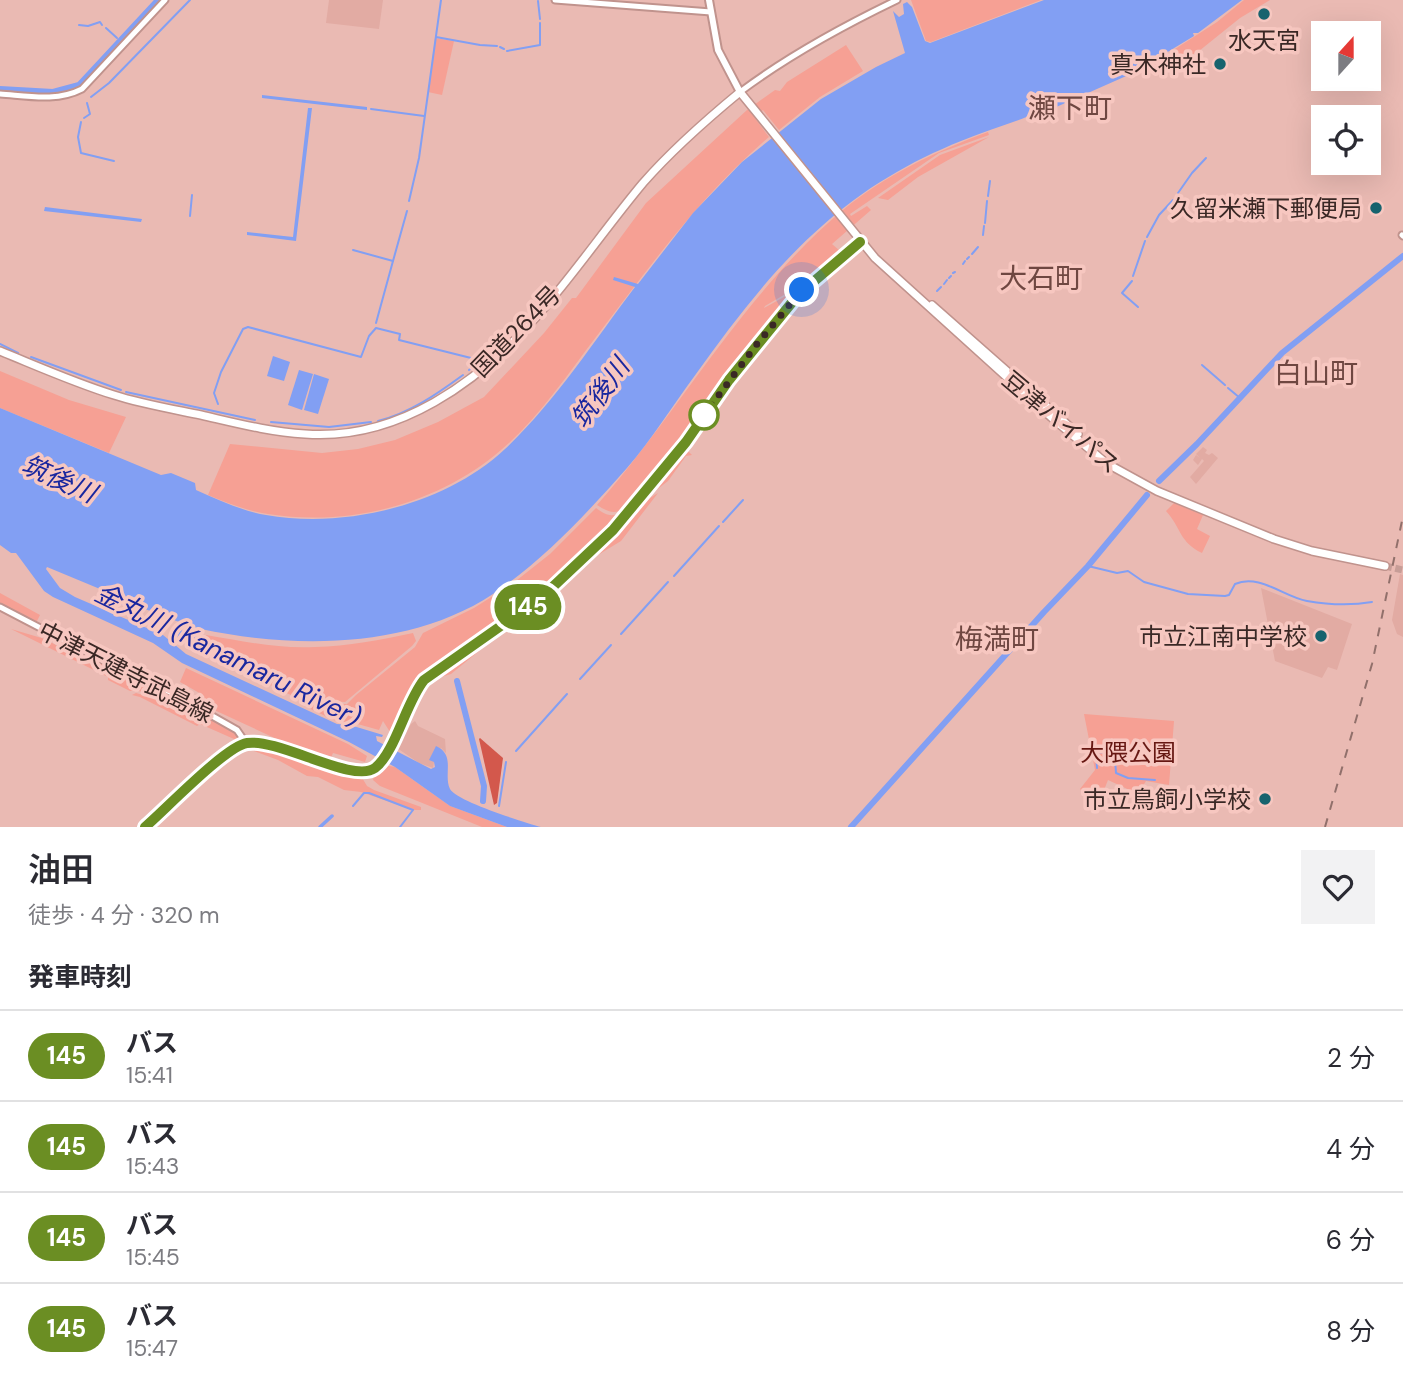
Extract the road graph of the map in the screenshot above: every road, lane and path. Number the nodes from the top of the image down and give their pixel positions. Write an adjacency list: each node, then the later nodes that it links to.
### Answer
1 (165, 0): 7 (main road)
2 (555, 0): 5 (main road)
3 (709, 0): 5 (main road)
4 (896, 0): 6 (main road)
5 (711, 12): 6 (main road)
6 (740, 92): 8 (highway); 9 (highway, 国道264号)
7 (0, 94)
8 (860, 242): 10 (highway, 豆津バイパス); 12 (main road)
9 (0, 351)
10 (1385, 564)
11 (0, 607): 12 (main road, 中津天建寺武島線)
12 (246, 743): 13 (main road)
13 (145, 827)

